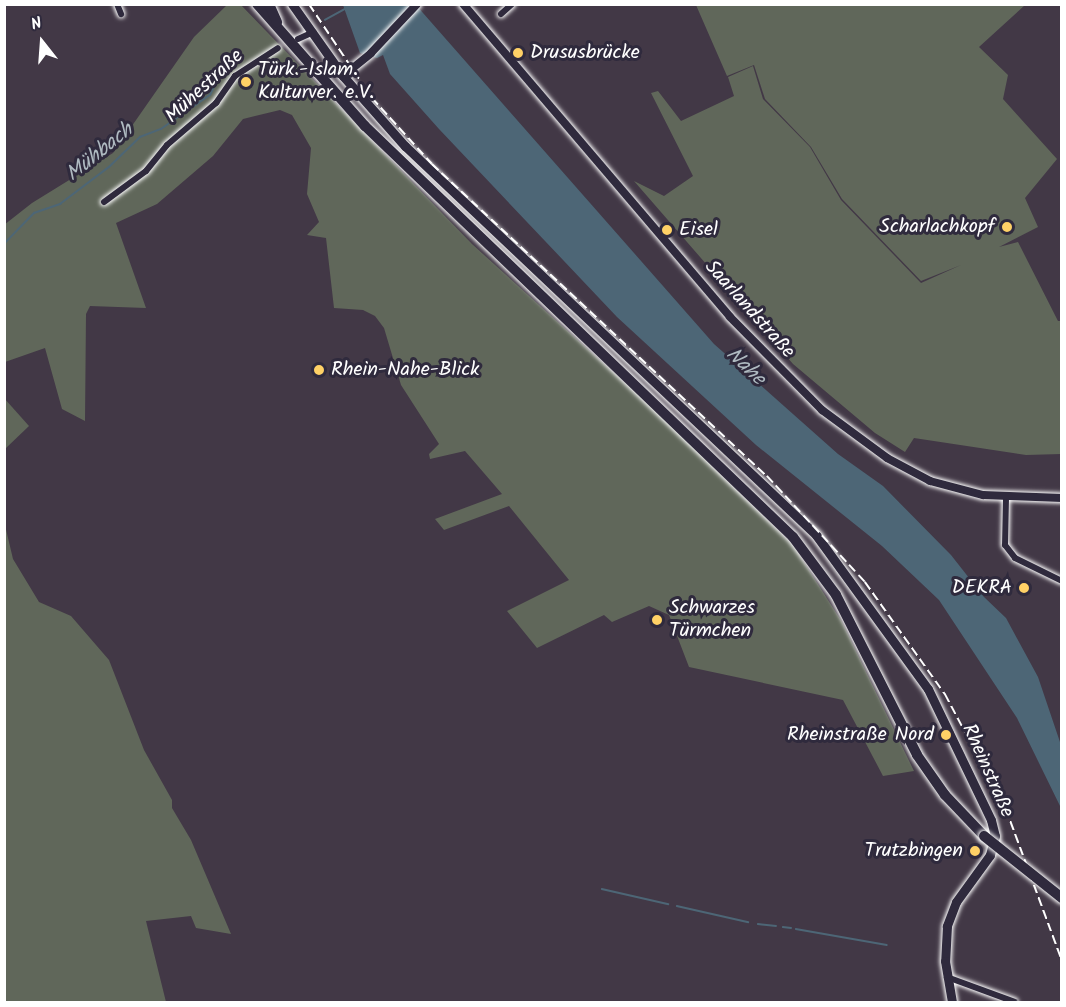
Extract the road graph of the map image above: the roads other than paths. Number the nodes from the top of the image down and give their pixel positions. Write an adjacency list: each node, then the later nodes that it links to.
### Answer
1 (117, 4): 9 (street)
2 (257, 4): 13 (highway)
3 (269, 4): 13 (highway)
4 (292, 4): 12 (main road, Rheinstraße)
5 (417, 4): 16 (main road)
6 (463, 4): 11 (main road, Saarlandstraße)
7 (471, 4): 11 (main road, Saarlandstraße)
8 (512, 4): 10 (street)
9 (121, 14)
10 (501, 14)
11 (486, 28): 18 (main road, Saarlandstraße)
12 (314, 32): 14 (street); 16 (main road, Rheinstraße)
13 (283, 35): 21 (highway, bridge)
14 (298, 39)
15 (278, 48): 17 (street, Mühestraße)
16 (343, 76): 22 (main road, Rheinstraße)
17 (104, 202)
18 (1006, 498): 19 (main road, Saarlandstraße); 20 (street)
19 (1062, 498)
20 (1062, 581)
21 (1062, 898)
22 (947, 977): 23 (street); 24 (main road, Rheinstraße)
23 (999, 995): 25 (street); 26 (street)
24 (952, 1002)
25 (996, 1002)
26 (1016, 1002)

